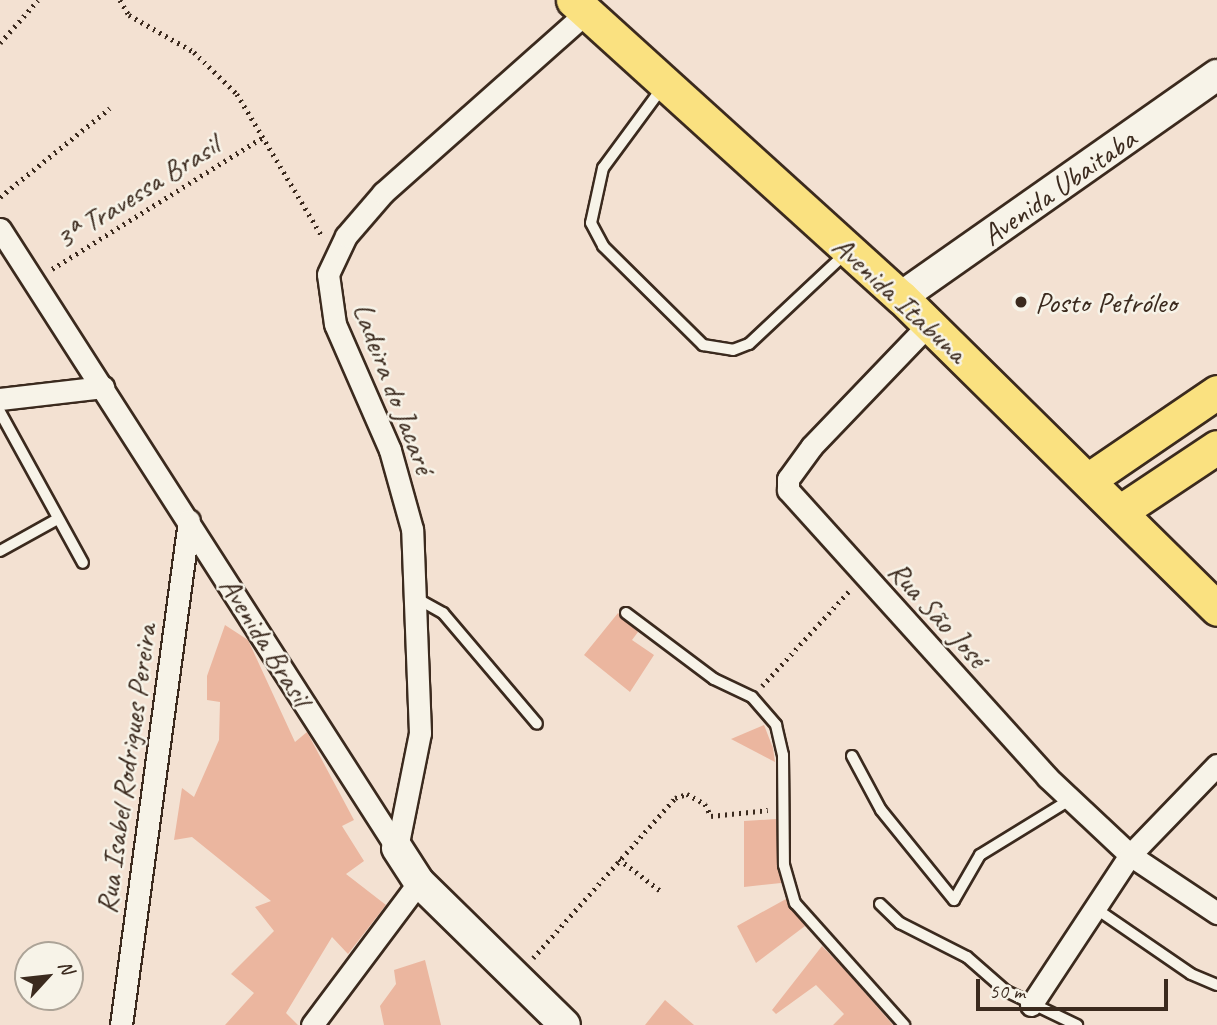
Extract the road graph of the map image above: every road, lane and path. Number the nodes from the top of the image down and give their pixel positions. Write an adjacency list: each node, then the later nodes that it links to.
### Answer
1 (38, 0): 4 (path)
2 (120, 0): 8 (path)
3 (579, 6): 6 (main road, Avenida Itabuna); 12 (street, Ladeira do Jacaré)
4 (0, 43)
5 (1217, 75): 14 (main road, Avenida Ubaitaba)
6 (665, 85): 11 (main road, Avenida Itabuna); 11 (lane)
7 (110, 107): 9 (path)
8 (262, 138): 12 (path); 13 (path, 3ª Travessa Brasil)
9 (0, 197)
10 (0, 229): 13 (street, Avenida Brasil)
11 (849, 250): 14 (main road, Avenida Itabuna)
12 (335, 253): 28 (street, Ladeira do Jacaré)
13 (34, 281): 16 (street, Avenida Brasil)
14 (901, 297): 15 (main road, Avenida Itabuna)
15 (928, 325): 21 (main road, Avenida Itabuna); 27 (street, Rua São José)
16 (103, 387): 18 (street); 24 (street, Avenida Brasil)
17 (1217, 392): 21 (main road)
18 (0, 399)
19 (0, 412): 23 (lane)
20 (1217, 447): 22 (main road)
21 (1088, 480): 22 (main road, Avenida Itabuna)
22 (1121, 512): 29 (main road, Avenida Itabuna)
23 (56, 520): 25 (lane); 26 (lane)
24 (189, 521): 37 (street, Avenida Brasil); 48 (street, Rua Isabel Rodrigues Pereira)
25 (0, 551)
26 (83, 563)
27 (863, 576): 31 (path); 35 (street, Rua São José)
28 (416, 597): 32 (lane); 37 (street, Ladeira do Jacaré)
29 (1217, 609)
30 (626, 613): 31 (lane)
31 (752, 697): 36 (lane)
32 (537, 724)
33 (852, 756): 35 (lane)
34 (1217, 765): 38 (street)
35 (1071, 799): 38 (street, Rua São José)
36 (783, 810): 39 (path); 51 (lane)
37 (397, 848): 40 (main road, Avenida Brasil)
38 (1130, 855): 43 (street); 44 (street, Rua São José)
39 (619, 859): 41 (path); 45 (path)
40 (419, 882): 45 (main road, Avenida Brasil); 49 (street)
41 (662, 892)
42 (880, 904): 47 (lane)
43 (1095, 908): 46 (lane); 47 (street)
44 (1217, 913)
45 (516, 976): 50 (main road, Avenida Brasil)
46 (1217, 985)
47 (1031, 1005): 52 (lane)
48 (121, 1025)
49 (312, 1025)
50 (565, 1025)
51 (904, 1025)
52 (1077, 1025)

